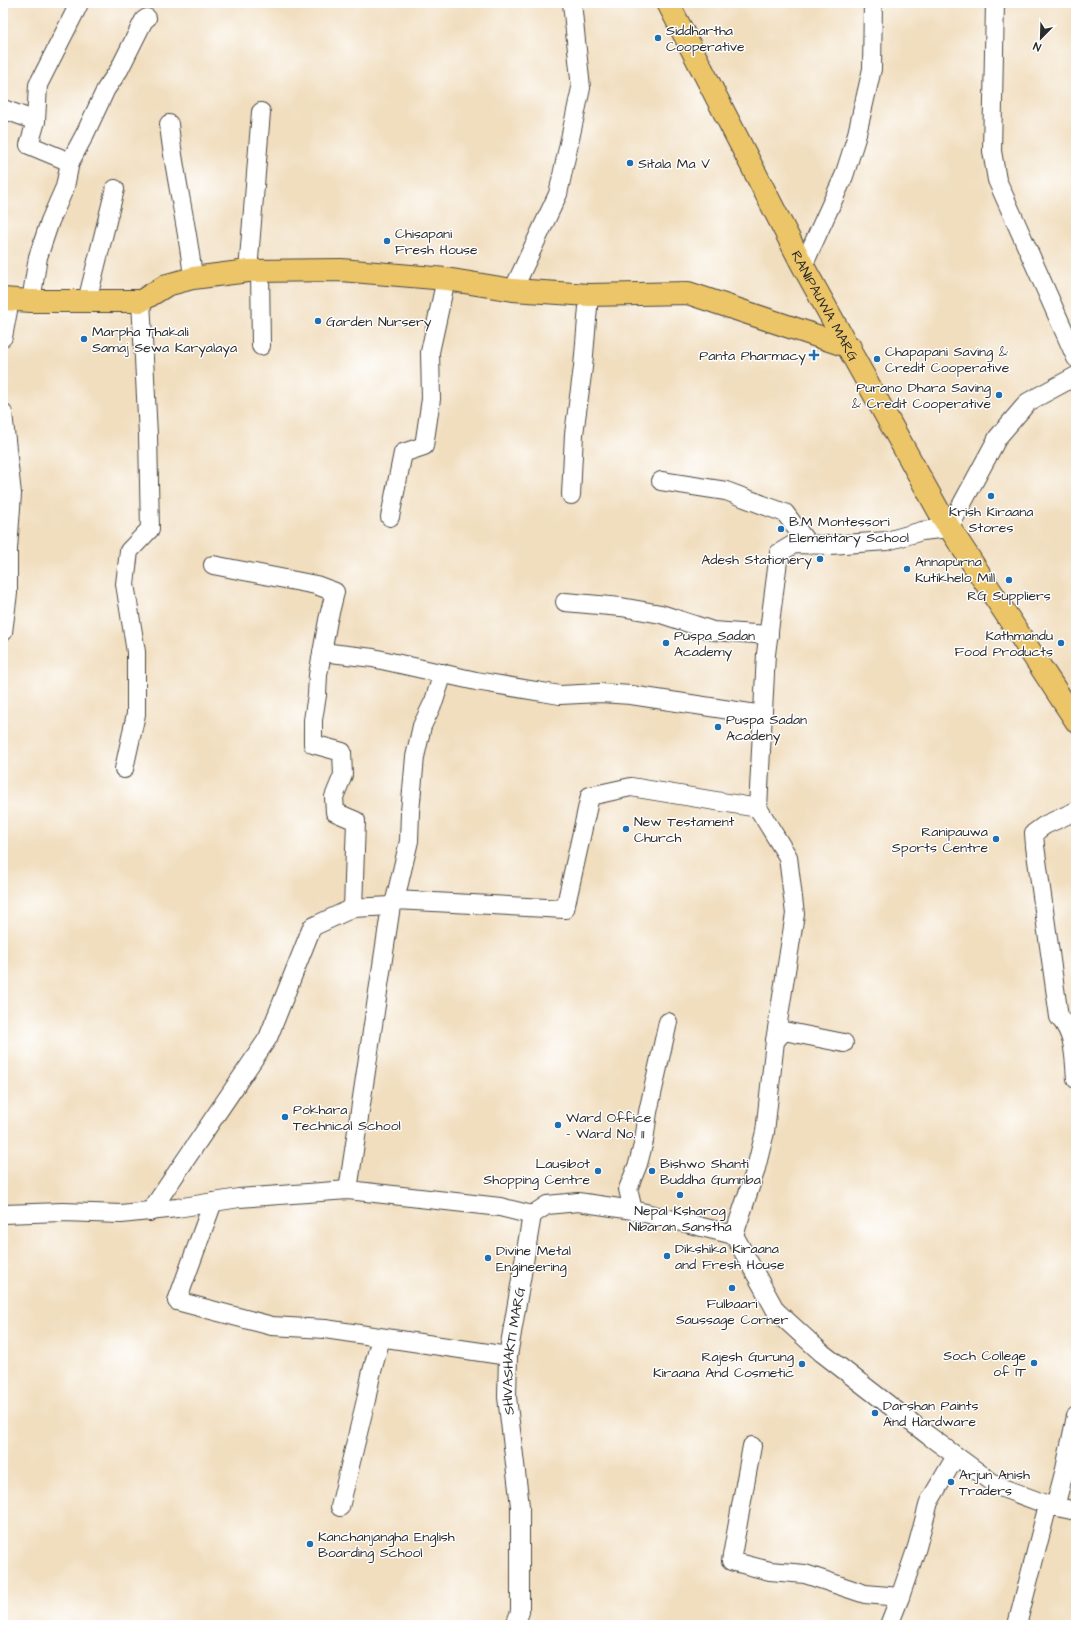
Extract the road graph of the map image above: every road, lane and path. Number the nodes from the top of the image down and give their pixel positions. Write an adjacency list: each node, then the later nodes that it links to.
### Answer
1 (73, 3): 9 (street)
2 (572, 3): 17 (street)
3 (668, 3): 13 (main road, RANIPAUWA MARG)
4 (873, 3): 13 (street)
5 (995, 3): 25 (street)
6 (147, 18): 11 (street)
7 (3, 109): 9 (street)
8 (261, 112): 14 (street)
9 (36, 121): 11 (street)
10 (169, 124): 15 (street)
11 (70, 162): 19 (street)
12 (115, 189): 20 (street)
13 (803, 266): 24 (main road, RANIPAUWA MARG)
14 (254, 271): 15 (main road); 16 (main road); 23 (street)
15 (193, 278): 21 (main road)
16 (446, 279): 17 (main road); 30 (street)
17 (513, 290): 18 (main road)
18 (589, 295): 24 (main road); 29 (street)
19 (14, 300): 20 (main road); 22 (street)
20 (87, 301): 21 (main road)
21 (141, 301): 41 (street)
22 (3, 337)
23 (261, 346)
24 (850, 347): 31 (main road, RANIPAUWA MARG)
25 (1076, 358)
26 (1076, 376): 31 (street)
27 (3, 414): 35 (street)
28 (661, 481): 32 (street)
29 (571, 496)
30 (390, 517)
31 (949, 528): 32 (street); 40 (main road, RANIPAUWA MARG)
32 (808, 544): 36 (street)
33 (213, 565): 37 (street)
34 (565, 602): 36 (street)
35 (3, 632)
36 (769, 635): 39 (street)
37 (322, 652): 38 (street); 45 (street)
38 (443, 673): 39 (street); 44 (street)
39 (763, 715): 42 (street)
40 (1076, 721)
41 (124, 769)
42 (758, 808): 44 (street); 47 (street)
43 (1076, 811): 49 (street)
44 (392, 903): 45 (street); 50 (street)
45 (353, 908): 53 (street)
46 (668, 1022): 52 (street)
47 (775, 1041): 48 (street); 56 (street)
48 (844, 1043)
49 (1076, 1079)
50 (348, 1190): 51 (street); 55 (street)
51 (213, 1202): 53 (street); 57 (street)
52 (633, 1210): 55 (street); 56 (street)
53 (150, 1212): 54 (street)
54 (3, 1214)
55 (532, 1215): 58 (street, SHIVASHAKTI MARG)
56 (734, 1235): 61 (street)
57 (381, 1338): 58 (street); 63 (street)
58 (508, 1356): 66 (street, SHIVASHAKTI MARG)
59 (1076, 1416): 62 (street)
60 (752, 1446): 65 (street)
61 (956, 1456): 62 (street); 65 (street)
62 (1051, 1506): 64 (street); 68 (street)
63 (340, 1507)
64 (1076, 1511)
65 (900, 1597): 67 (street)
66 (515, 1625)
67 (889, 1625)
68 (1017, 1625)

